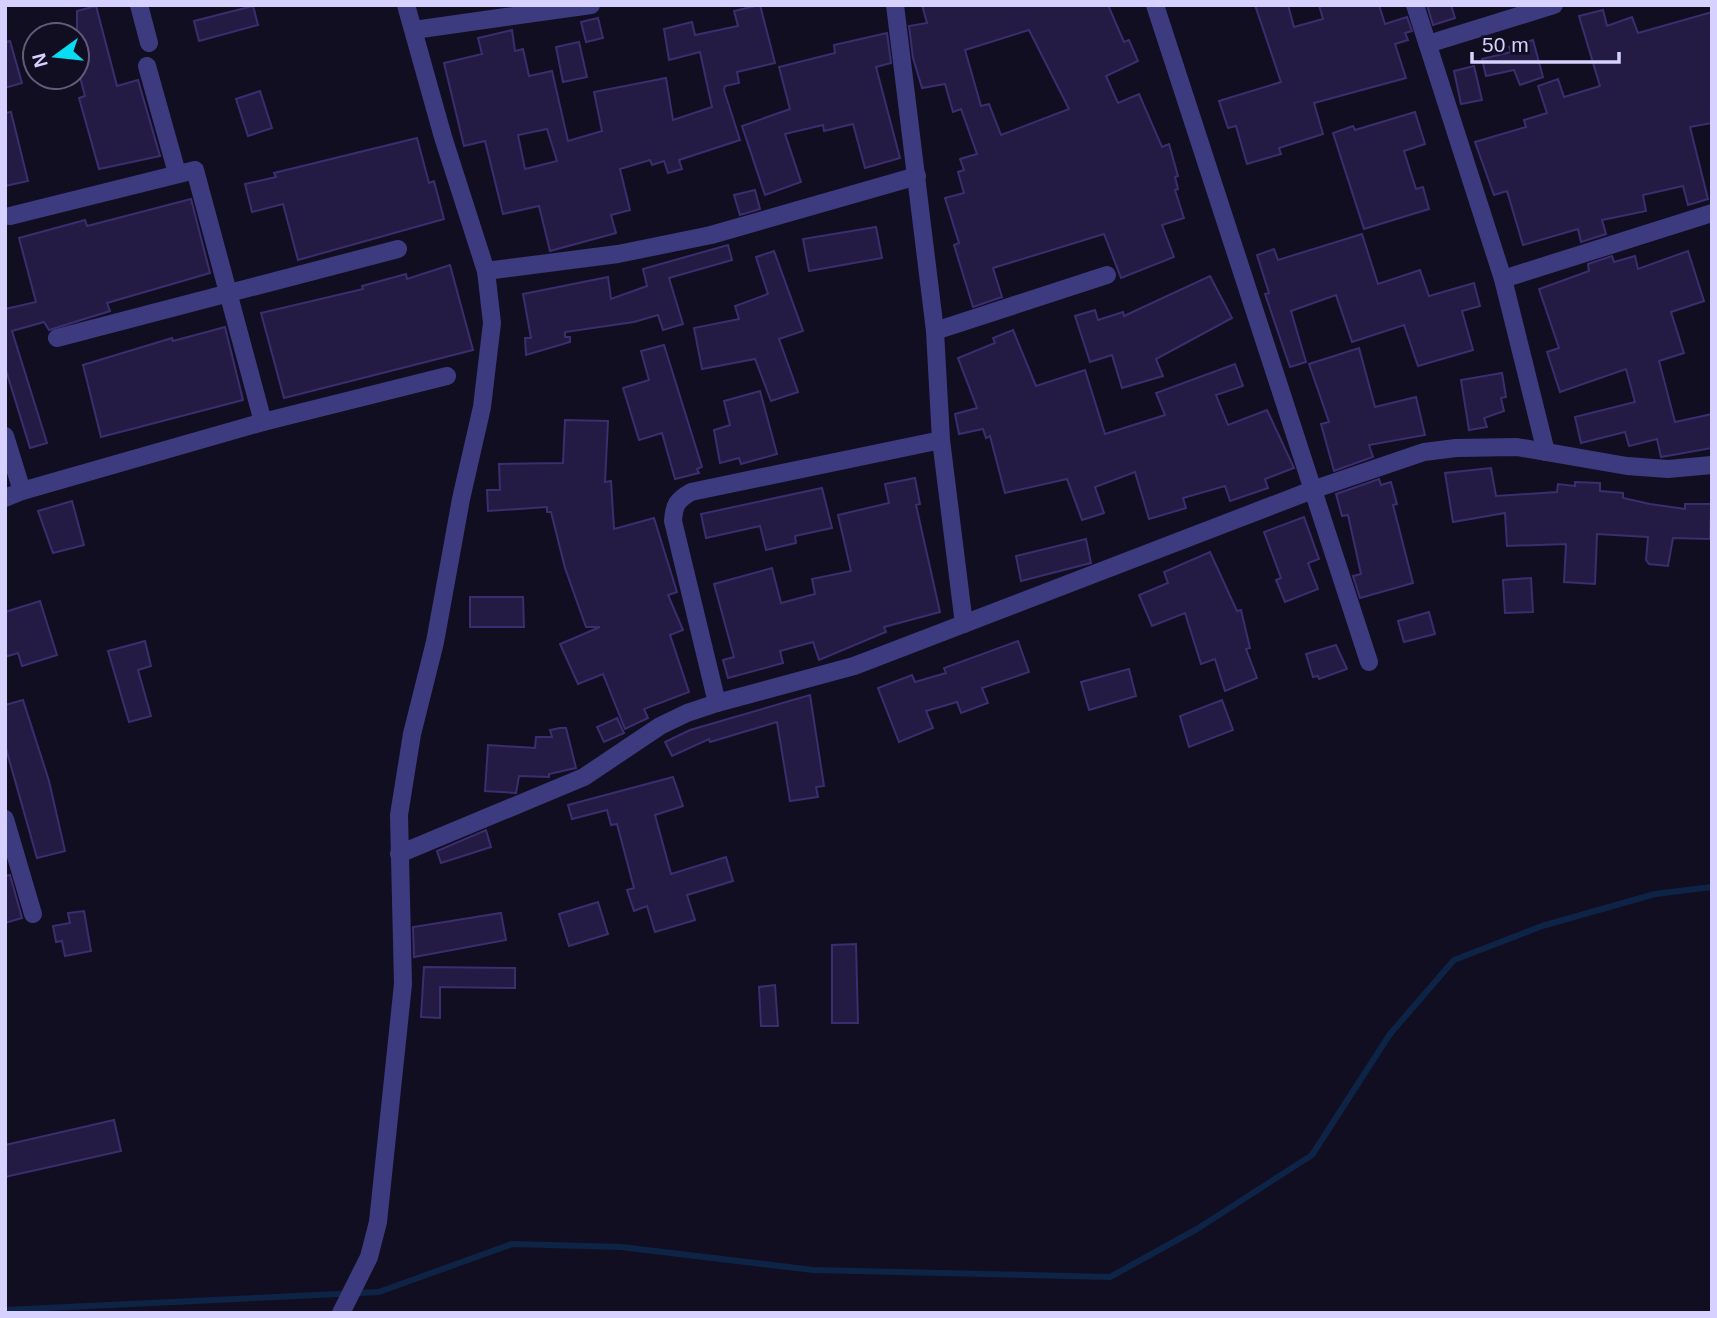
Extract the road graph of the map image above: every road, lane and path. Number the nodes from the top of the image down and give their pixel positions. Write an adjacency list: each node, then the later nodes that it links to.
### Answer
1 (139, 5): 9 (street)
2 (406, 5): 8 (street)
3 (591, 5): 8 (street)
4 (895, 5): 13 (street)
5 (1155, 5): 29 (street)
6 (1415, 5): 10 (street)
7 (1554, 5): 10 (street)
8 (414, 30): 17 (street)
9 (149, 43)
10 (1429, 44): 19 (street)
11 (147, 66): 12 (street)
12 (177, 173): 15 (street); 20 (street)
13 (917, 176): 17 (street); 21 (street)
14 (1712, 213): 19 (street)
15 (10, 216)
16 (398, 249): 20 (street)
17 (486, 271): 35 (street)
18 (1107, 275): 21 (street)
19 (1503, 279): 27 (street)
20 (230, 291): 22 (street); 24 (street)
21 (935, 331): 26 (street)
22 (57, 338)
23 (447, 376): 24 (street)
24 (263, 422): 30 (street)
25 (5, 436): 30 (street)
26 (940, 440): 31 (street); 33 (street)
27 (1546, 452): 28 (street); 29 (street)
28 (1712, 465)
29 (1315, 489): 31 (street); 32 (street)
30 (14, 494)
31 (964, 624): 33 (street)
32 (1369, 662)
33 (717, 703): 35 (street)
34 (5, 819): 36 (street)
35 (398, 854): 37 (street)
36 (33, 914)
37 (341, 1313)

